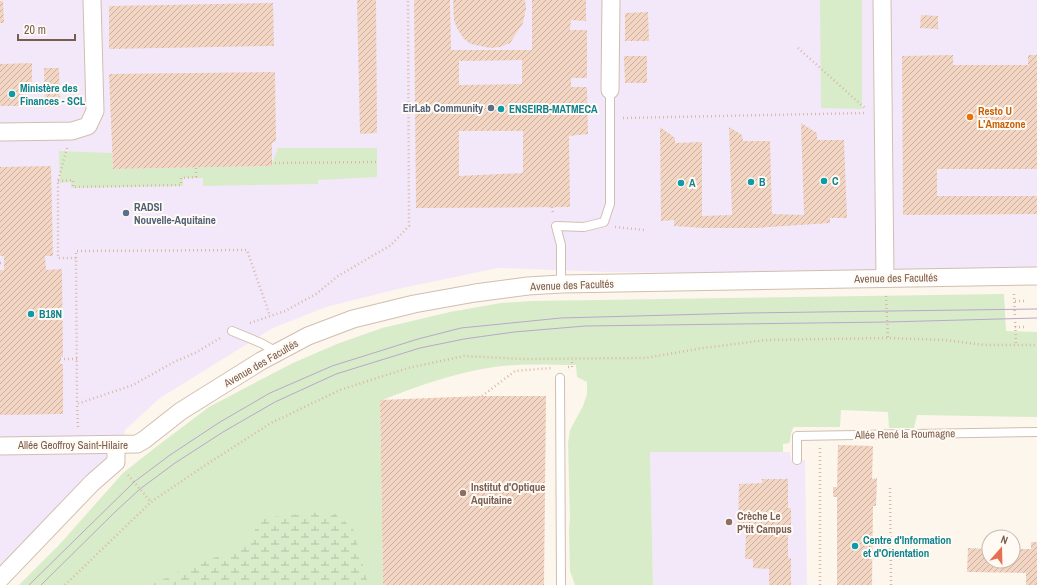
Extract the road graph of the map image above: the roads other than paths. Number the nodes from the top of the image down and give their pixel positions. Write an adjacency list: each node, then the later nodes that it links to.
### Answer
1 (92, 0): 5 (street)
2 (611, 0): 4 (street)
3 (882, 0): 7 (street)
4 (610, 90): 8 (lane)
5 (0, 132)
6 (1037, 276): 7 (street, Avenue des Facultés)
7 (885, 278): 8 (street, Avenue des Facultés)
8 (561, 284): 10 (street, Avenue des Facultés)
9 (232, 331): 10 (lane)
10 (278, 352): 13 (street, Avenue des Facultés)
11 (560, 378): 18 (lane)
12 (1037, 432): 16 (lane, Allée René la Roumagne)
13 (144, 440): 14 (street, Allée Geoffroy Saint-Hilaire)
14 (116, 445): 15 (street, Allée Geoffroy Saint-Hilaire); 17 (street)
15 (0, 446)
16 (798, 460)
17 (0, 579)
18 (561, 585)

